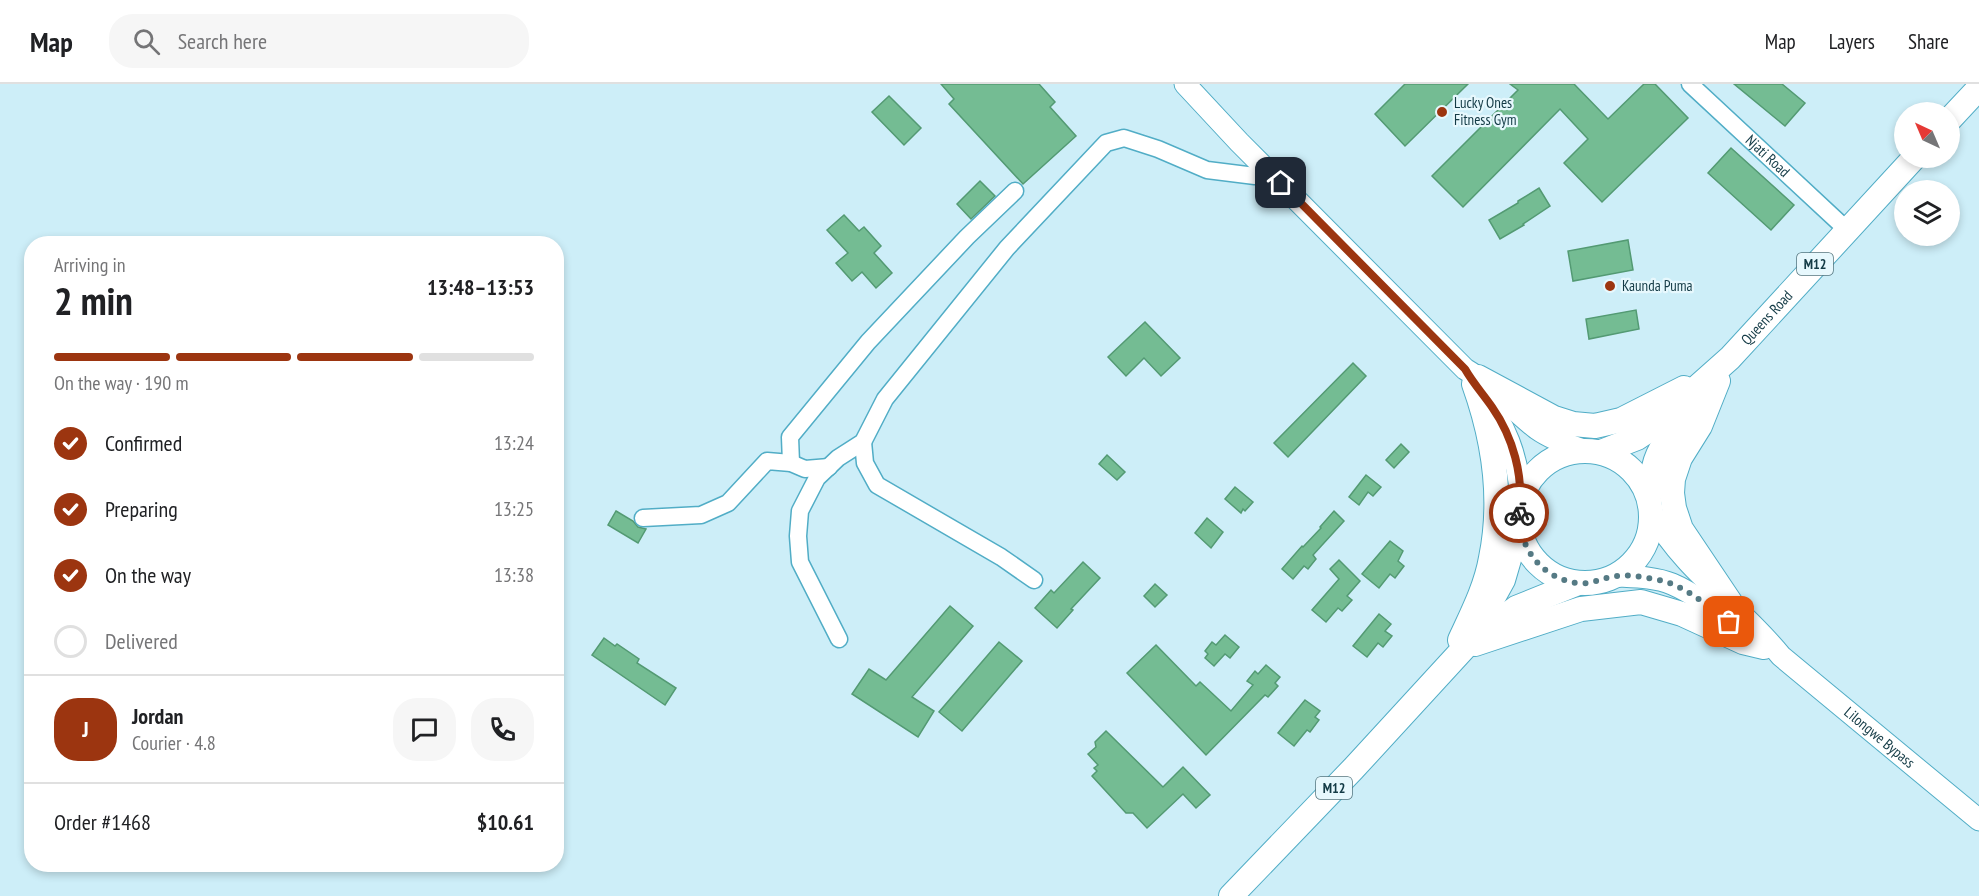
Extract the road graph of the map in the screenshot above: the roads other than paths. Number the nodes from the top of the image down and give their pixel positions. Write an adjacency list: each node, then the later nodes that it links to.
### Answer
1 (1185, 84): 6 (main road)
2 (1690, 84): 8 (street, Njati Road)
3 (1979, 88): 4 (highway)
4 (1960, 108)
5 (1904, 168): 8 (highway, Queens Road / M12)
6 (1267, 169): 10 (main road); 12 (street)
7 (1015, 191): 11 (street)
8 (1846, 229): 9 (highway, Queens Road / M12)
9 (1715, 376): 10 (highway); 13 (highway, M12); 18 (highway, M12); 24 (highway)
10 (1472, 377): 13 (main road); 17 (main road); 26 (highway)
11 (790, 437): 14 (street); 15 (street)
12 (863, 442): 16 (street); 22 (street)
13 (1592, 451): 17 (highway, M12); 18 (highway)
14 (768, 461): 15 (street); 19 (street)
15 (791, 463): 16 (street)
16 (829, 467): 25 (street)
17 (1521, 500): 20 (highway, M12)
18 (1650, 505): 21 (highway, M12); 24 (main road, Lilongwe Bypass)
19 (643, 518)
20 (1519, 524): 23 (highway, M12); 26 (highway, M12)
21 (1616, 576): 23 (highway, M12); 27 (main road, Lilongwe Bypass)
22 (1034, 580)
23 (1578, 583): 26 (highway, M12)
24 (1732, 605): 27 (main road, Lilongwe Bypass)
25 (839, 639)
26 (1463, 643): 27 (highway); 29 (highway, M12)
27 (1772, 652): 28 (main road, Lilongwe Bypass)
28 (1979, 820)
29 (1231, 896)

